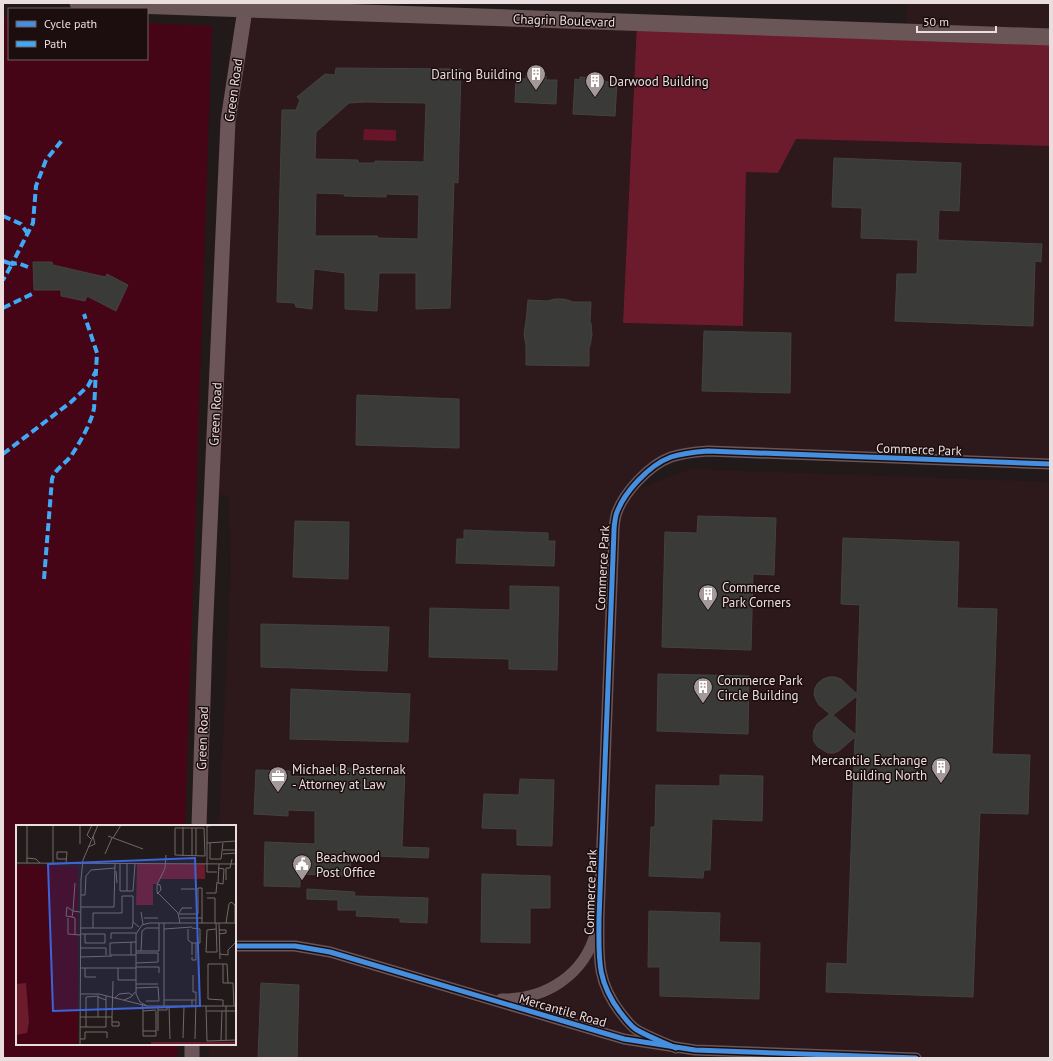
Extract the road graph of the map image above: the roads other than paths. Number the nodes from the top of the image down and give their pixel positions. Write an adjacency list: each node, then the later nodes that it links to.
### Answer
1 (78, 3): 2 (main road, Chagrin Boulevard)
2 (245, 6): 3 (main road, Chagrin Boulevard); 5 (main road, Green Road)
3 (1050, 37)
4 (1050, 464): 6 (street, Commerce Park)
5 (199, 825)
6 (599, 919): 8 (street, Commerce Park); 10 (street, Commerce Park)
7 (236, 946): 8 (street, Mercantile Road)
8 (489, 999): 10 (street, Mercantile Road)
9 (192, 1045): 11 (main road)
10 (676, 1048): 12 (street, Mercantile Road)
11 (192, 1058)
12 (916, 1058)

